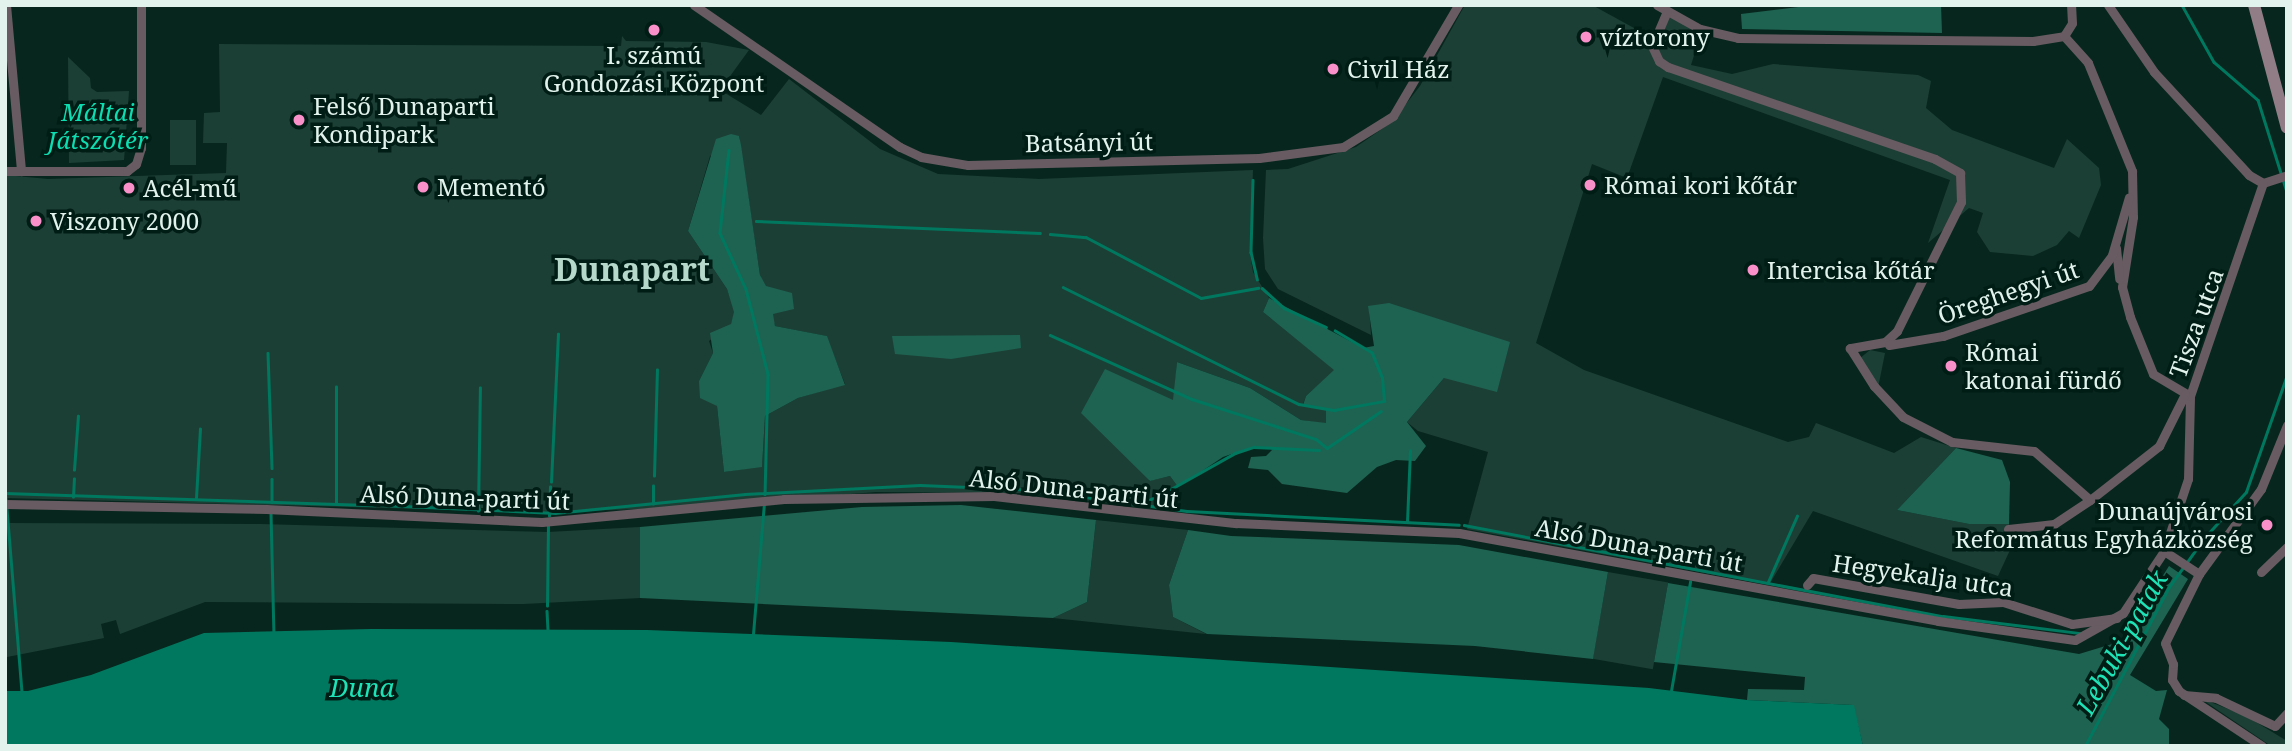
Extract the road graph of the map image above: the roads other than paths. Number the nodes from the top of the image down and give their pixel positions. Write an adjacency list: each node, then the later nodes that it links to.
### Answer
1 (6, 5): 13 (street)
2 (141, 5): 13 (street)
3 (694, 5): 4 (street, Batsányi út)
4 (1458, 5)
5 (1657, 5): 9 (street)
6 (2071, 5): 10 (street)
7 (2108, 5): 16 (street)
8 (2254, 5): 11 (street)
9 (1667, 11): 10 (street); 19 (street)
10 (2064, 36): 14 (street, Öreghegyi út)
11 (2287, 128)
12 (5, 171): 13 (street)
13 (21, 171)
14 (2132, 171): 17 (street, Öreghegyi út); 18 (street, Öreghegyi út)
15 (2287, 175): 16 (street)
16 (2263, 183): 20 (street, Tisza utca)
17 (2115, 245): 18 (street, Öreghegyi út); 19 (street, Öreghegyi út)
18 (2122, 287): 20 (street)
19 (1889, 341): 22 (street, Öreghegyi út)
20 (2188, 395): 22 (street); 26 (street, Tisza utca)
21 (2287, 425): 27 (street)
22 (2090, 500): 24 (street)
23 (7, 504): 30 (street, Alsó Duna-parti út)
24 (2007, 529)
25 (2287, 547): 28 (street)
26 (2164, 551): 27 (street); 30 (street, Tisza utca)
27 (2195, 571): 31 (street)
28 (2261, 572)
29 (1807, 584): 30 (street, Hegyekalja utca)
30 (2120, 615)
31 (2184, 695): 32 (street); 33 (street)
32 (2287, 713)
33 (2262, 746)

